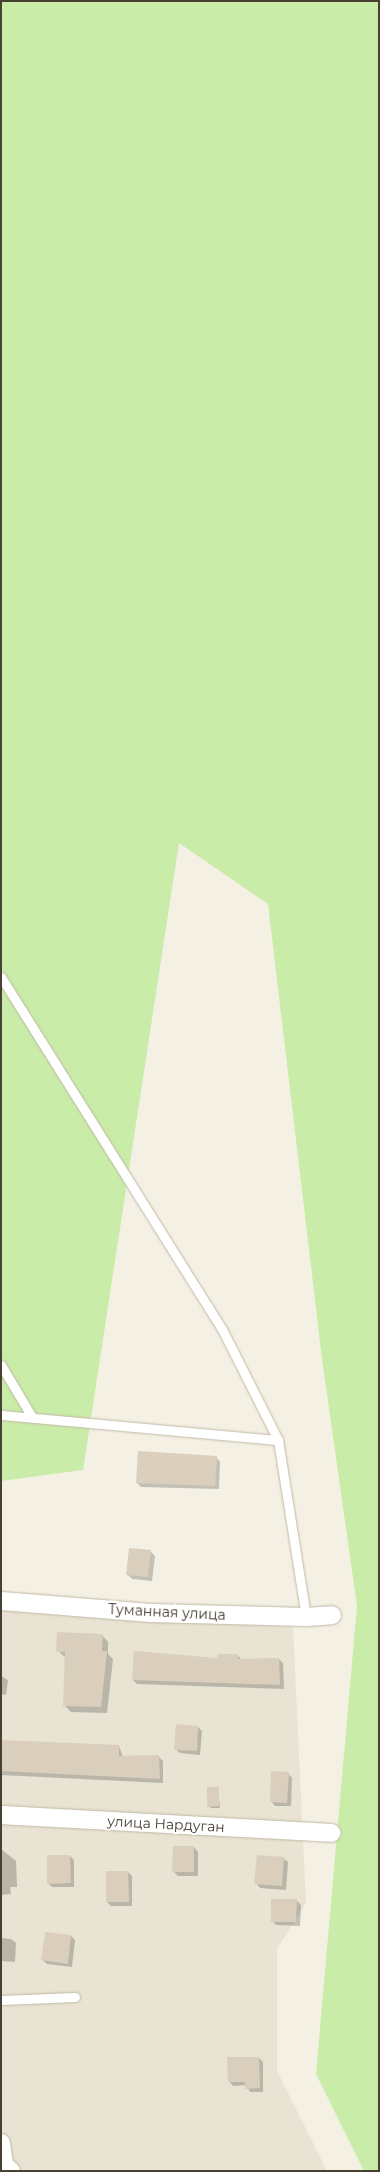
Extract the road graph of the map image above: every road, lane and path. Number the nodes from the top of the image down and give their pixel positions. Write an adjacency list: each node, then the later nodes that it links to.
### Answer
1 (1, 977): 5 (lane)
2 (1, 1365): 4 (lane)
3 (1, 1415): 4 (lane)
4 (32, 1418): 5 (lane)
5 (278, 1440): 8 (lane)
6 (1, 1601): 8 (street, Туманная улица)
7 (332, 1615): 8 (street, Туманная улица)
8 (306, 1617)
9 (1, 1815): 10 (street, улица Нардуган)
10 (332, 1833)
11 (75, 1998): 12 (lane)
12 (1, 2000)
13 (1, 2143): 14 (street)
14 (5, 2167)

